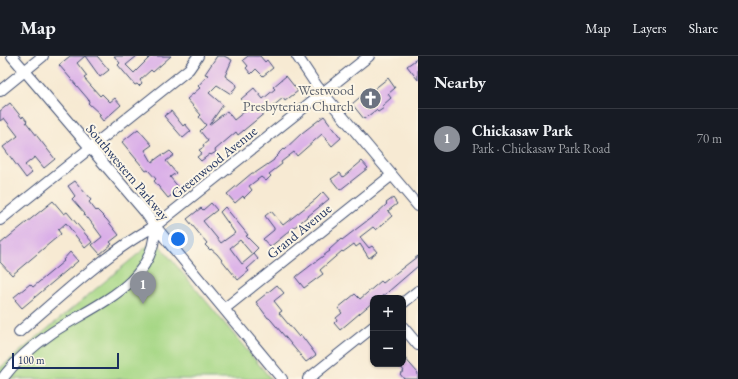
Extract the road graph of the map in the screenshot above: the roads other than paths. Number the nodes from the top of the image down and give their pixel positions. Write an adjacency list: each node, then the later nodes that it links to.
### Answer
1 (12, 56): 6 (street, Southwestern Parkway)
2 (43, 56): 6 (street)
3 (198, 56): 9 (street)
4 (297, 56): 8 (street)
5 (369, 56): 8 (street, Greenwood Avenue)
6 (25, 71): 7 (street); 9 (street, Southwestern Parkway)
7 (0, 91)
8 (323, 93): 10 (street); 13 (street, Greenwood Avenue)
9 (90, 148): 12 (street); 13 (street, Southwestern Parkway)
10 (392, 175): 11 (street); 16 (street, Grand Avenue)
11 (418, 206)
12 (0, 220)
13 (155, 226): 16 (street, Southwestern Parkway); 19 (street, Greenwood Avenue); 21 (street)
14 (418, 291): 15 (street)
15 (406, 301)
16 (224, 309): 22 (street, Southwestern Parkway)
17 (370, 329): 23 (street)
18 (406, 331): 20 (street)
19 (19, 332)
20 (418, 345)
21 (2, 379)
22 (282, 379)
23 (308, 379)

